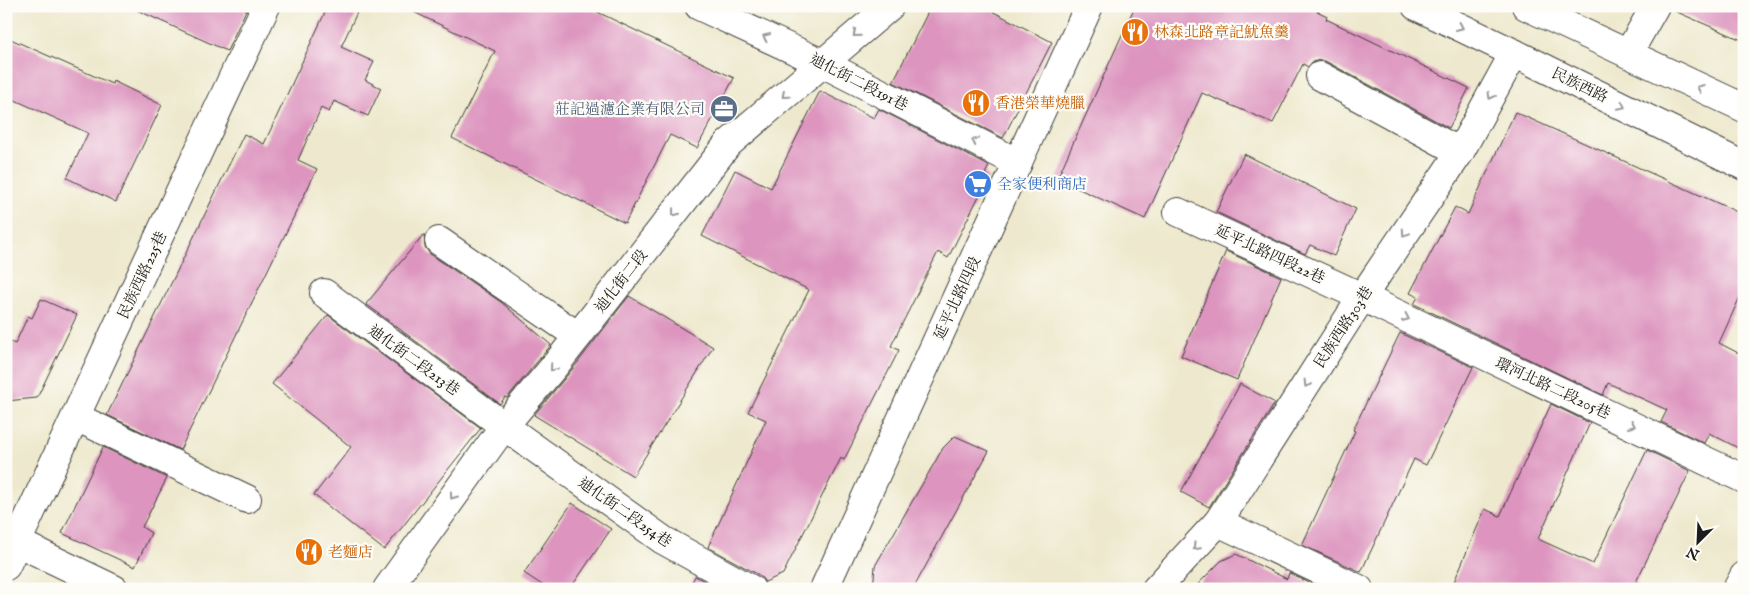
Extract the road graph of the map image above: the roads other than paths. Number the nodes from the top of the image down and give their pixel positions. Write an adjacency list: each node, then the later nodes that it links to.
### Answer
1 (266, 6): 21 (street, 民族西路225巷)
2 (698, 6): 10 (street, 迪化街二段191巷, one-way to 2)
3 (890, 6): 10 (street, 迪化街二段, one-way to 10)
4 (1089, 6): 14 (street, 延平北路四段)
5 (1416, 6): 8 (street, 民族西路, one-way to 8)
6 (1526, 6): 9 (street)
7 (1655, 6): 9 (street)
8 (1514, 52): 13 (street, 民族西路303巷, one-way to 13); 15 (street, 民族西路, one-way to 15)
9 (1628, 54): 12 (street, one-way to 9)
10 (822, 63): 14 (street, 迪化街二段191巷, one-way to 10); 20 (street, 迪化街二段, one-way to 20)
11 (1320, 76): 13 (street)
12 (1744, 108)
13 (1460, 152): 19 (street, 民族西路303巷, one-way to 19)
14 (1018, 163): 31 (street, 延平北路四段)
15 (1744, 166)
16 (1178, 212): 19 (street, 延平北路四段22巷)
17 (438, 241): 20 (street)
18 (324, 293): 22 (street, 迪化街二段213巷)
19 (1362, 297): 23 (street, 環河北路二段205巷, one-way to 23); 25 (street, 民族西路303巷, one-way to 25)
20 (578, 336): 22 (street, 迪化街二段, one-way to 22)
21 (76, 417): 24 (street); 26 (street, 民族西路225巷)
22 (504, 426): 29 (street, 迪化街二段, one-way to 29); 30 (street, 迪化街二段254巷)
23 (1744, 479)
24 (248, 499)
25 (1218, 522): 32 (street, 民族西路303巷, one-way to 32); 33 (street)
26 (10, 549): 28 (street)
27 (1744, 576): 34 (street)
28 (114, 589)
29 (387, 589)
30 (751, 589)
31 (824, 589)
32 (1156, 589)
33 (1359, 589)
34 (1736, 589)

